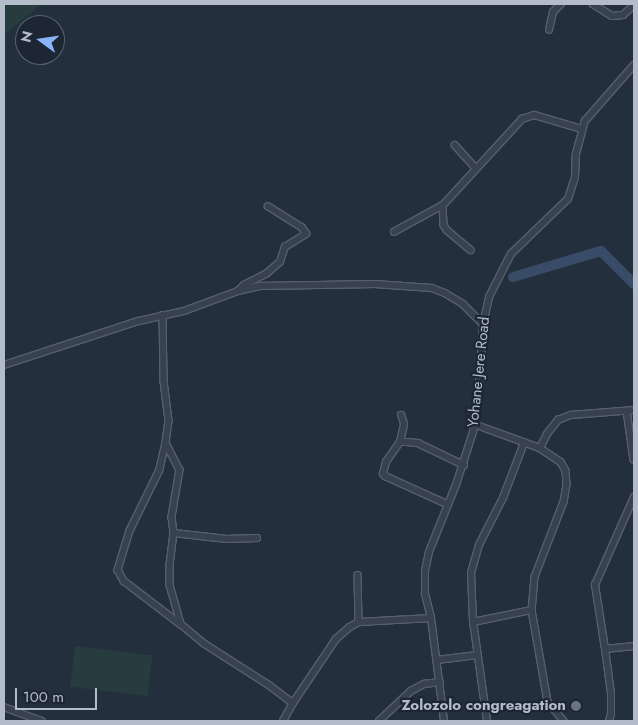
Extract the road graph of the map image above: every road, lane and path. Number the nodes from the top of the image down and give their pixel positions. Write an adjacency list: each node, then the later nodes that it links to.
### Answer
1 (561, 4): 4 (street)
2 (593, 4): 3 (street)
3 (634, 5)
4 (549, 30)
5 (634, 65): 6 (street, Yohane Jere Road)
6 (582, 129): 8 (street); 15 (street, Yohane Jere Road)
7 (454, 145): 8 (street)
8 (476, 168): 9 (street)
9 (443, 205): 11 (street); 12 (street)
10 (268, 207): 13 (street)
11 (394, 232)
12 (471, 250)
13 (238, 291): 14 (street); 15 (street)
14 (162, 315): 16 (street); 22 (street)
15 (483, 324): 20 (street, Yohane Jere Road)
16 (4, 365)
17 (634, 410): 18 (street)
18 (627, 411): 24 (street); 25 (street)
19 (401, 415): 21 (street)
20 (474, 424): 23 (street); 26 (street, Yohane Jere Road)
21 (400, 442): 26 (street); 28 (street)
22 (166, 443): 29 (street); 36 (street)
23 (524, 443): 24 (street); 35 (street)
24 (540, 448): 32 (street)
25 (634, 460)
26 (464, 465): 28 (street, Yohane Jere Road)
27 (634, 497): 38 (street)
28 (448, 506): 33 (street, Yohane Jere Road)
29 (174, 533): 30 (street); 36 (street)
30 (257, 538)
31 (358, 575): 34 (street)
32 (532, 610): 35 (street); 49 (street)
33 (431, 618): 34 (street); 40 (street, Yohane Jere Road)
34 (359, 622): 42 (street)
35 (473, 622): 39 (street)
36 (181, 624): 42 (street)
37 (634, 646): 38 (street)
38 (605, 649): 50 (street)
39 (478, 655): 40 (street); 48 (street)
40 (437, 660): 41 (street, Yohane Jere Road)
41 (440, 682): 46 (street); 47 (street, Yohane Jere Road)
42 (292, 703): 45 (street)
43 (4, 707): 44 (street)
44 (42, 721)
45 (283, 721)
46 (379, 721)
47 (444, 721)
48 (486, 721)
49 (564, 721)
50 (609, 721)

